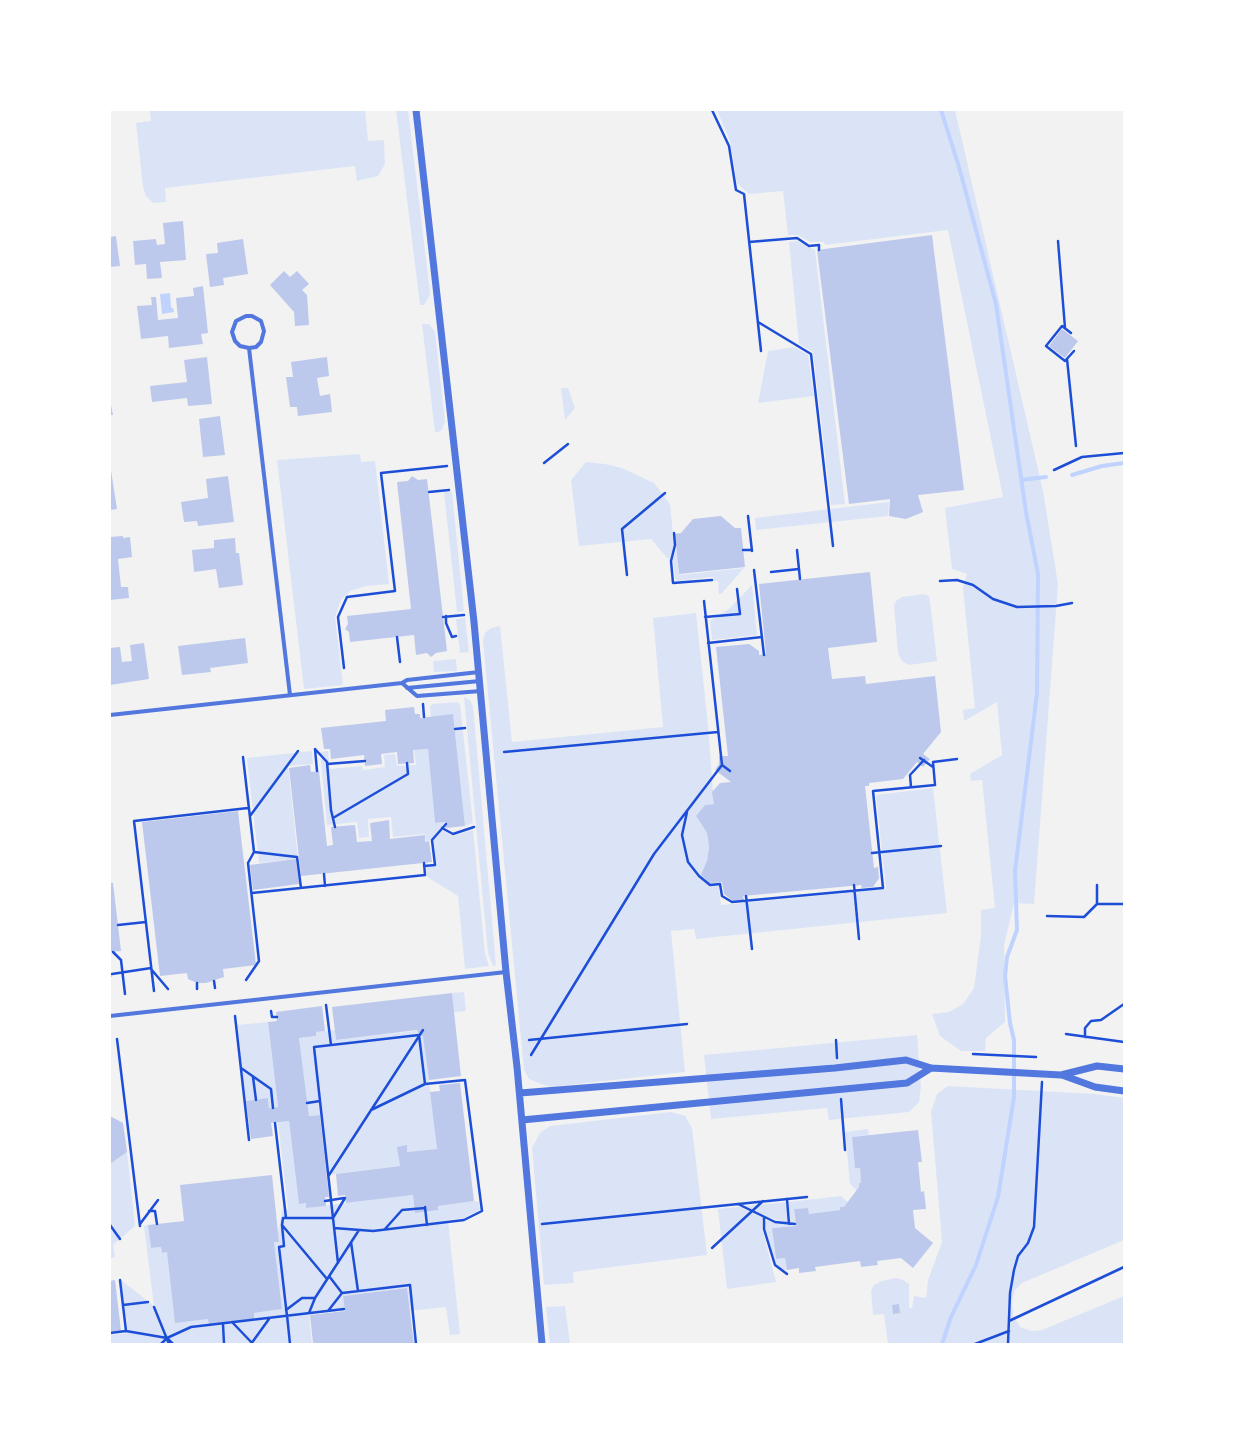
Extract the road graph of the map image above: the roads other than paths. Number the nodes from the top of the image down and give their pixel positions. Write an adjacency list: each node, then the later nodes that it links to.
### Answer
1 (416, 110): 3 (street)
2 (249, 348): 2 (street); 8 (street)
3 (479, 672): 4 (street); 5 (street)
4 (480, 681): 6 (street); 7 (street)
5 (402, 683): 6 (street); 8 (street)
6 (407, 688): 7 (street)
7 (481, 690): 10 (street)
8 (290, 695): 9 (street)
9 (110, 715)
10 (506, 972): 11 (street); 16 (street)
11 (110, 1016)
12 (931, 1068): 14 (street); 16 (street); 17 (street)
13 (1124, 1070): 14 (street)
14 (1062, 1075): 15 (street)
15 (1124, 1091)
16 (520, 1093): 17 (street)
17 (522, 1120): 18 (street)
18 (542, 1344)

